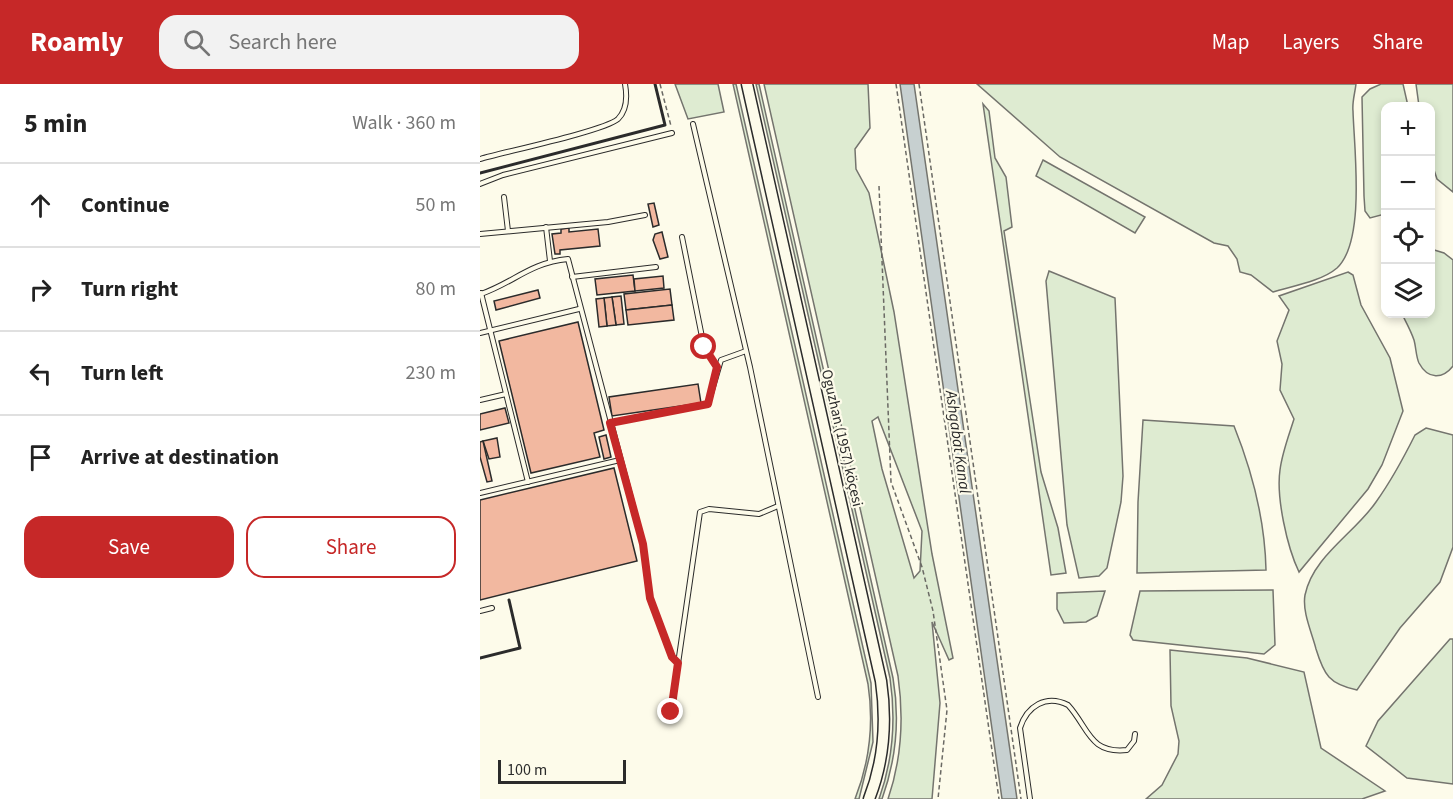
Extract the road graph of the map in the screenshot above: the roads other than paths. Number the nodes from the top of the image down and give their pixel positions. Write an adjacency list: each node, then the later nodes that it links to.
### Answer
1 (625, 84): 5 (lane)
2 (747, 84): 35 (main road, Oguzhan (1957) köçesi)
3 (693, 124): 20 (lane)
4 (672, 133): 6 (lane)
5 (480, 159)
6 (480, 182)
7 (504, 197): 10 (lane)
8 (645, 215): 9 (lane)
9 (546, 227): 10 (lane); 13 (lane)
10 (508, 231): 11 (lane)
11 (480, 234)
12 (682, 237): 21 (lane)
13 (550, 261): 15 (lane); 16 (lane)
14 (656, 267): 15 (lane)
15 (572, 277): 17 (lane)
16 (481, 293): 18 (lane)
17 (579, 309): 18 (lane); 24 (lane)
18 (490, 330): 19 (lane); 22 (lane)
19 (480, 333)
20 (746, 351): 21 (lane); 28 (lane)
21 (717, 367): 24 (lane)
22 (506, 394): 23 (lane); 26 (lane)
23 (480, 400)
24 (610, 423): 25 (lane)
25 (620, 460): 26 (lane); 31 (lane)
26 (528, 482): 27 (lane)
27 (480, 493)
28 (778, 506): 31 (lane); 32 (lane)
29 (492, 608): 30 (lane)
30 (480, 611)
31 (678, 663): 33 (lane)
32 (818, 697)
33 (671, 712)
34 (1135, 734): 36 (lane)
35 (869, 799)
36 (1030, 799)

